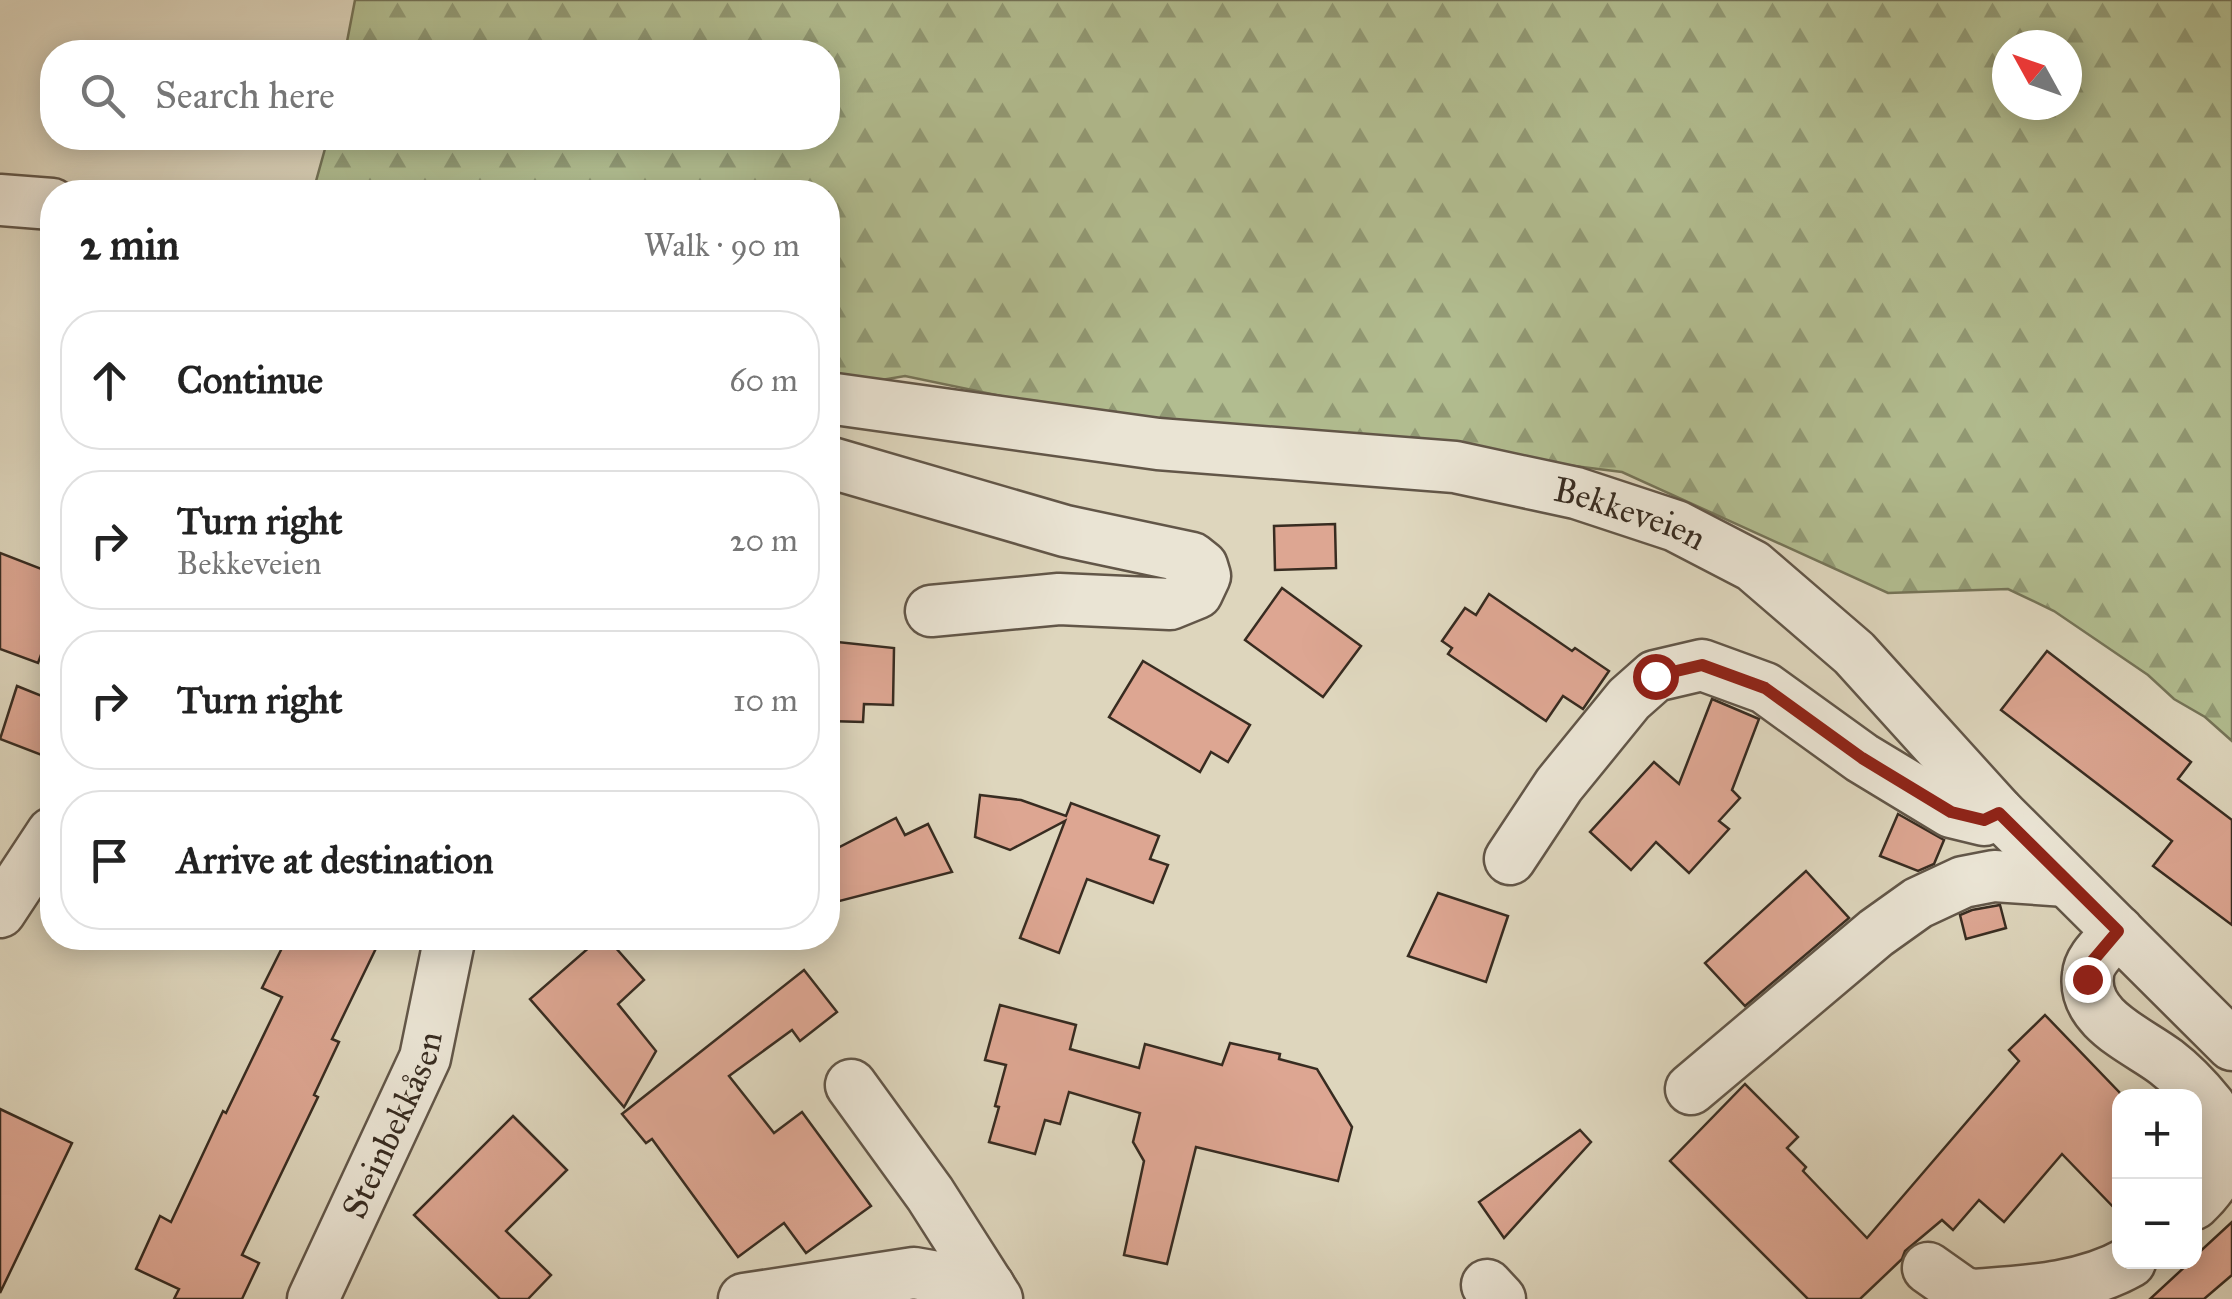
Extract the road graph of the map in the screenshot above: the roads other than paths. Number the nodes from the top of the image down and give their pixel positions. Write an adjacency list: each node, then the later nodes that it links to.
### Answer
1 (0, 200): 2 (street)
2 (40, 203)
3 (840, 400): 6 (street, Bekkeveien)
4 (840, 465): 5 (street)
5 (932, 611)
6 (1999, 813): 8 (street); 9 (street, Bekkeveien)
7 (40, 851): 10 (street)
8 (1510, 859)
9 (2066, 880): 11 (street, Bekkeveien); 15 (street)
10 (0, 912)
11 (2118, 931): 13 (street, Bekkeveien); 16 (street)
12 (447, 950): 20 (street, Steinbekkåsen)
13 (2232, 1046)
14 (850, 1085): 19 (street)
15 (1691, 1090)
16 (2202, 1196)
17 (1928, 1268): 18 (street)
18 (2112, 1269)
19 (993, 1293): 21 (street)
20 (313, 1299)
21 (744, 1299)

